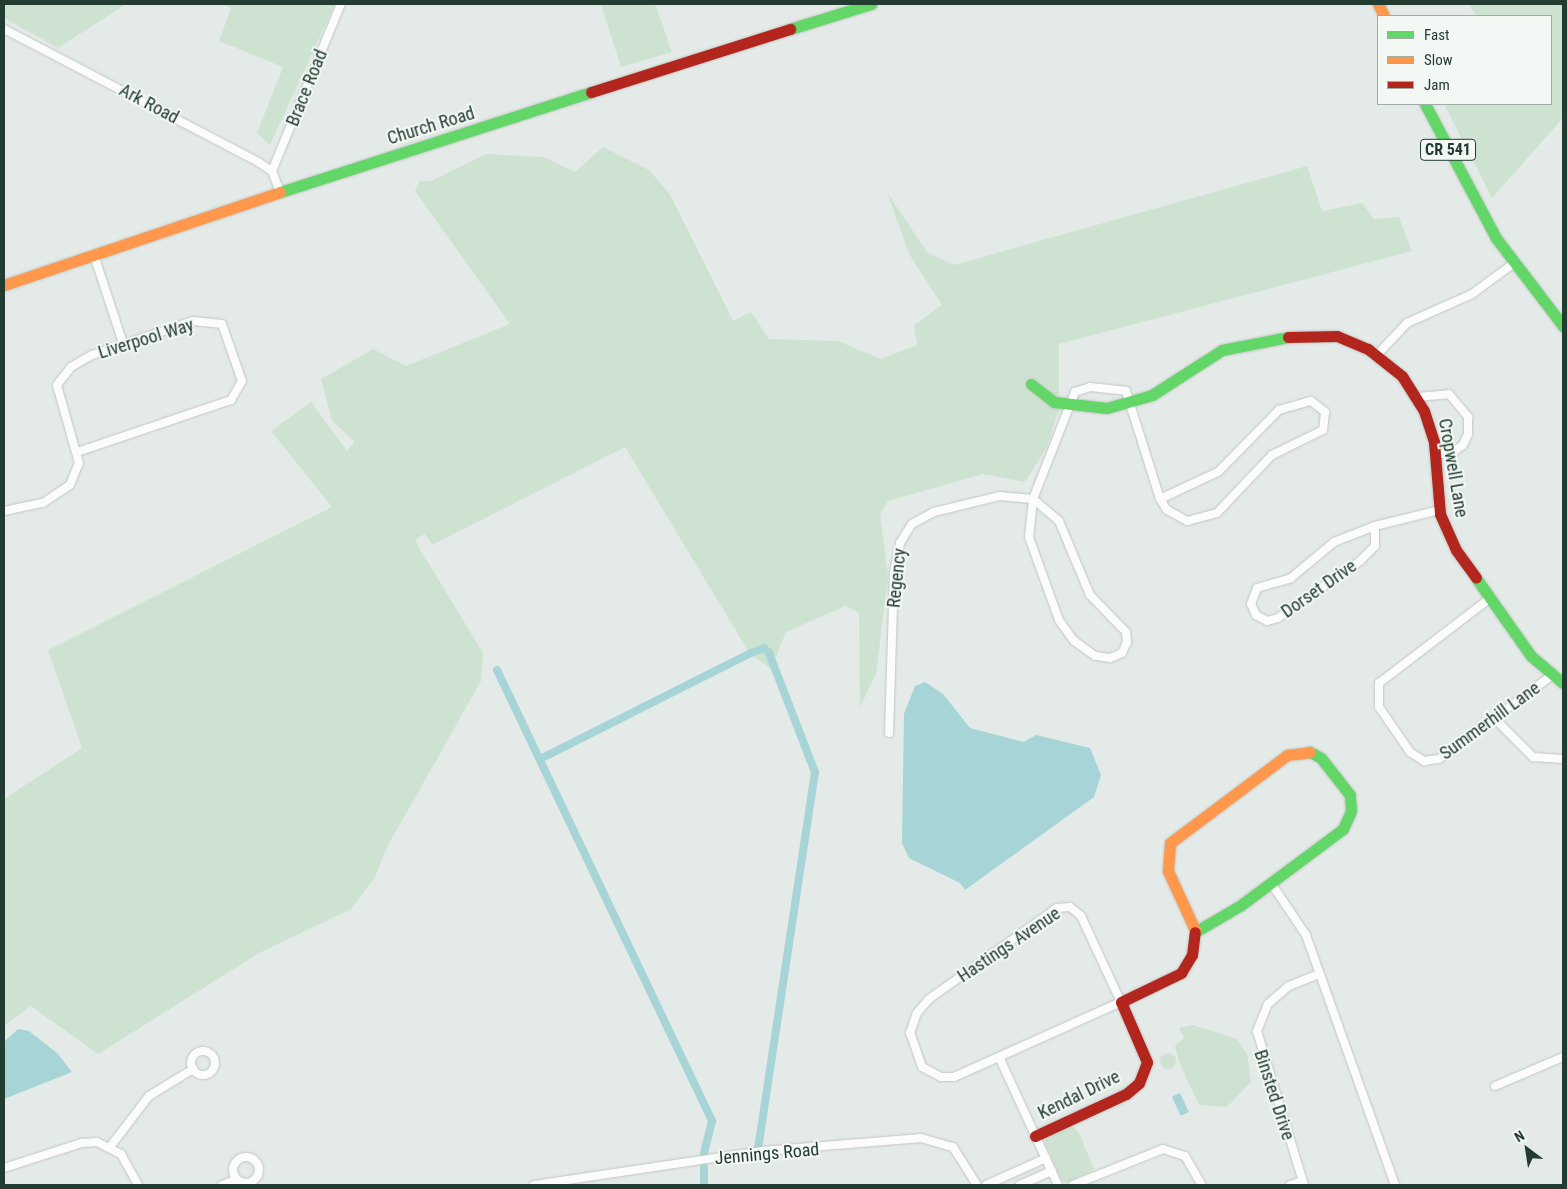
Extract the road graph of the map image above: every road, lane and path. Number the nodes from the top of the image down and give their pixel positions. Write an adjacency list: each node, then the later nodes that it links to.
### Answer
1 (341, 4): 5 (street, Brace Road)
2 (870, 4): 6 (street, Church Road)
3 (4, 28): 5 (street, Ark Road)
4 (1426, 105): 8 (street, CR 541)
5 (272, 171): 6 (street)
6 (281, 194): 7 (street, Church Road)
7 (94, 255): 9 (street, Church Road); 11 (street)
8 (1513, 264): 10 (street, CR 541); 12 (street)
9 (4, 285)
10 (1563, 326)
11 (123, 343): 17 (street, Liverpool Way); 17 (street, Liverpool Way)
12 (1376, 355): 14 (street, Cropwell Lane); 15 (street, Cropwell Lane)
13 (1031, 384): 16 (street, Cropwell Lane)
14 (1417, 397): 18 (street, Cropwell Lane); 18 (street)
15 (1129, 403): 16 (street, Cropwell Lane); 16 (street); 19 (street)
16 (1070, 405): 20 (street)
17 (77, 452): 21 (street, Liverpool Way)
18 (1436, 454): 22 (street, Cropwell Lane)
19 (1160, 499): 19 (street)
20 (1033, 500): 20 (street); 28 (street, Regency)
21 (4, 510)
22 (1440, 510): 23 (street, Dorset Drive); 24 (street, Cropwell Lane)
23 (1375, 526): 23 (street, Dorset Drive)
24 (1489, 599): 25 (street, Cropwell Lane); 27 (street, Summerhill Lane)
25 (1551, 676): 26 (street, Cropwell Lane); 27 (street, Summerhill Lane)
26 (1563, 683)
27 (1495, 719): 29 (street)
28 (889, 733)
29 (1563, 759)
30 (1271, 882): 31 (street); 31 (street); 32 (street)
31 (1195, 930): 33 (street)
32 (1318, 974): 44 (street, Binsted Drive); 55 (street)
33 (1121, 1002): 35 (street, Hastings Avenue); 35 (street, Hastings Avenue); 38 (street, Kendal Drive)
34 (1563, 1057): 37 (street)
35 (1000, 1059): 38 (street)
36 (193, 1069): 39 (street)
37 (1495, 1086)
38 (1035, 1136): 40 (street)
39 (110, 1146): 41 (street); 45 (street)
40 (1046, 1158): 42 (street); 49 (street)
41 (4, 1168)
42 (1052, 1171): 50 (street); 51 (street)
43 (236, 1180): 46 (street)
44 (1303, 1183): 54 (street)
45 (138, 1185)
46 (222, 1185)
47 (534, 1185): 48 (street, Jennings Road)
48 (977, 1185)
49 (986, 1185)
50 (1020, 1185)
51 (1058, 1185)
52 (1073, 1185): 53 (street)
53 (1202, 1185)
54 (1290, 1185)
55 (1395, 1185)

